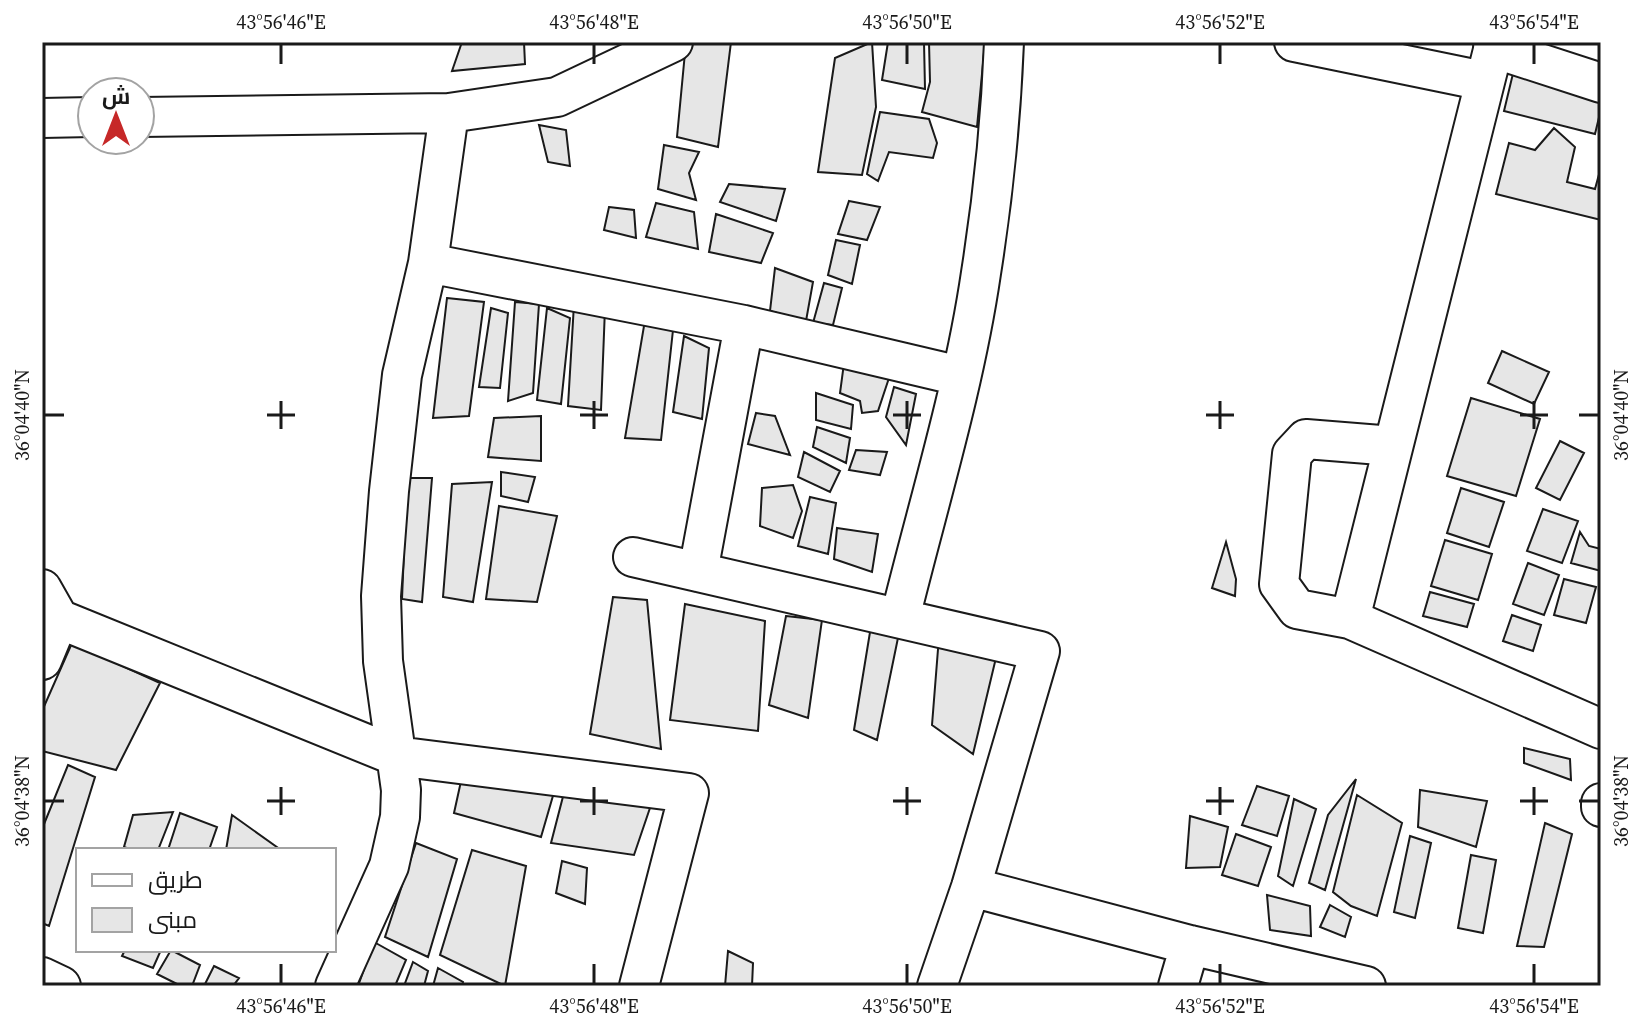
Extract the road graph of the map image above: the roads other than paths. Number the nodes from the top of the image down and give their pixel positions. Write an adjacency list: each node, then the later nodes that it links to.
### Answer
1 (673, 42): 6 (street)
2 (1004, 42): 12 (street)
3 (1294, 42): 4 (street)
4 (1491, 57): 5 (street); 13 (street)
5 (1601, 83)
6 (449, 113): 8 (street); 10 (street)
7 (76, 117): 9 (street)
8 (156, 117)
9 (42, 118)
10 (428, 263): 11 (street); 21 (street)
11 (744, 325): 12 (street); 15 (street)
12 (960, 376): 17 (street)
13 (1393, 446): 18 (street); 18 (street)
14 (633, 557): 15 (street)
15 (698, 572): 17 (street)
16 (50, 604): 19 (street); 21 (street)
17 (900, 618): 22 (street)
18 (1350, 619): 20 (street)
19 (42, 660)
20 (1601, 729)
21 (396, 756): 26 (street); 27 (street)
22 (971, 887): 23 (street); 28 (street)
23 (1190, 945): 29 (street); 30 (street)
24 (42, 977): 25 (street)
25 (61, 986)
26 (335, 986)
27 (639, 986)
28 (937, 986)
29 (1178, 986)
30 (1366, 986)

